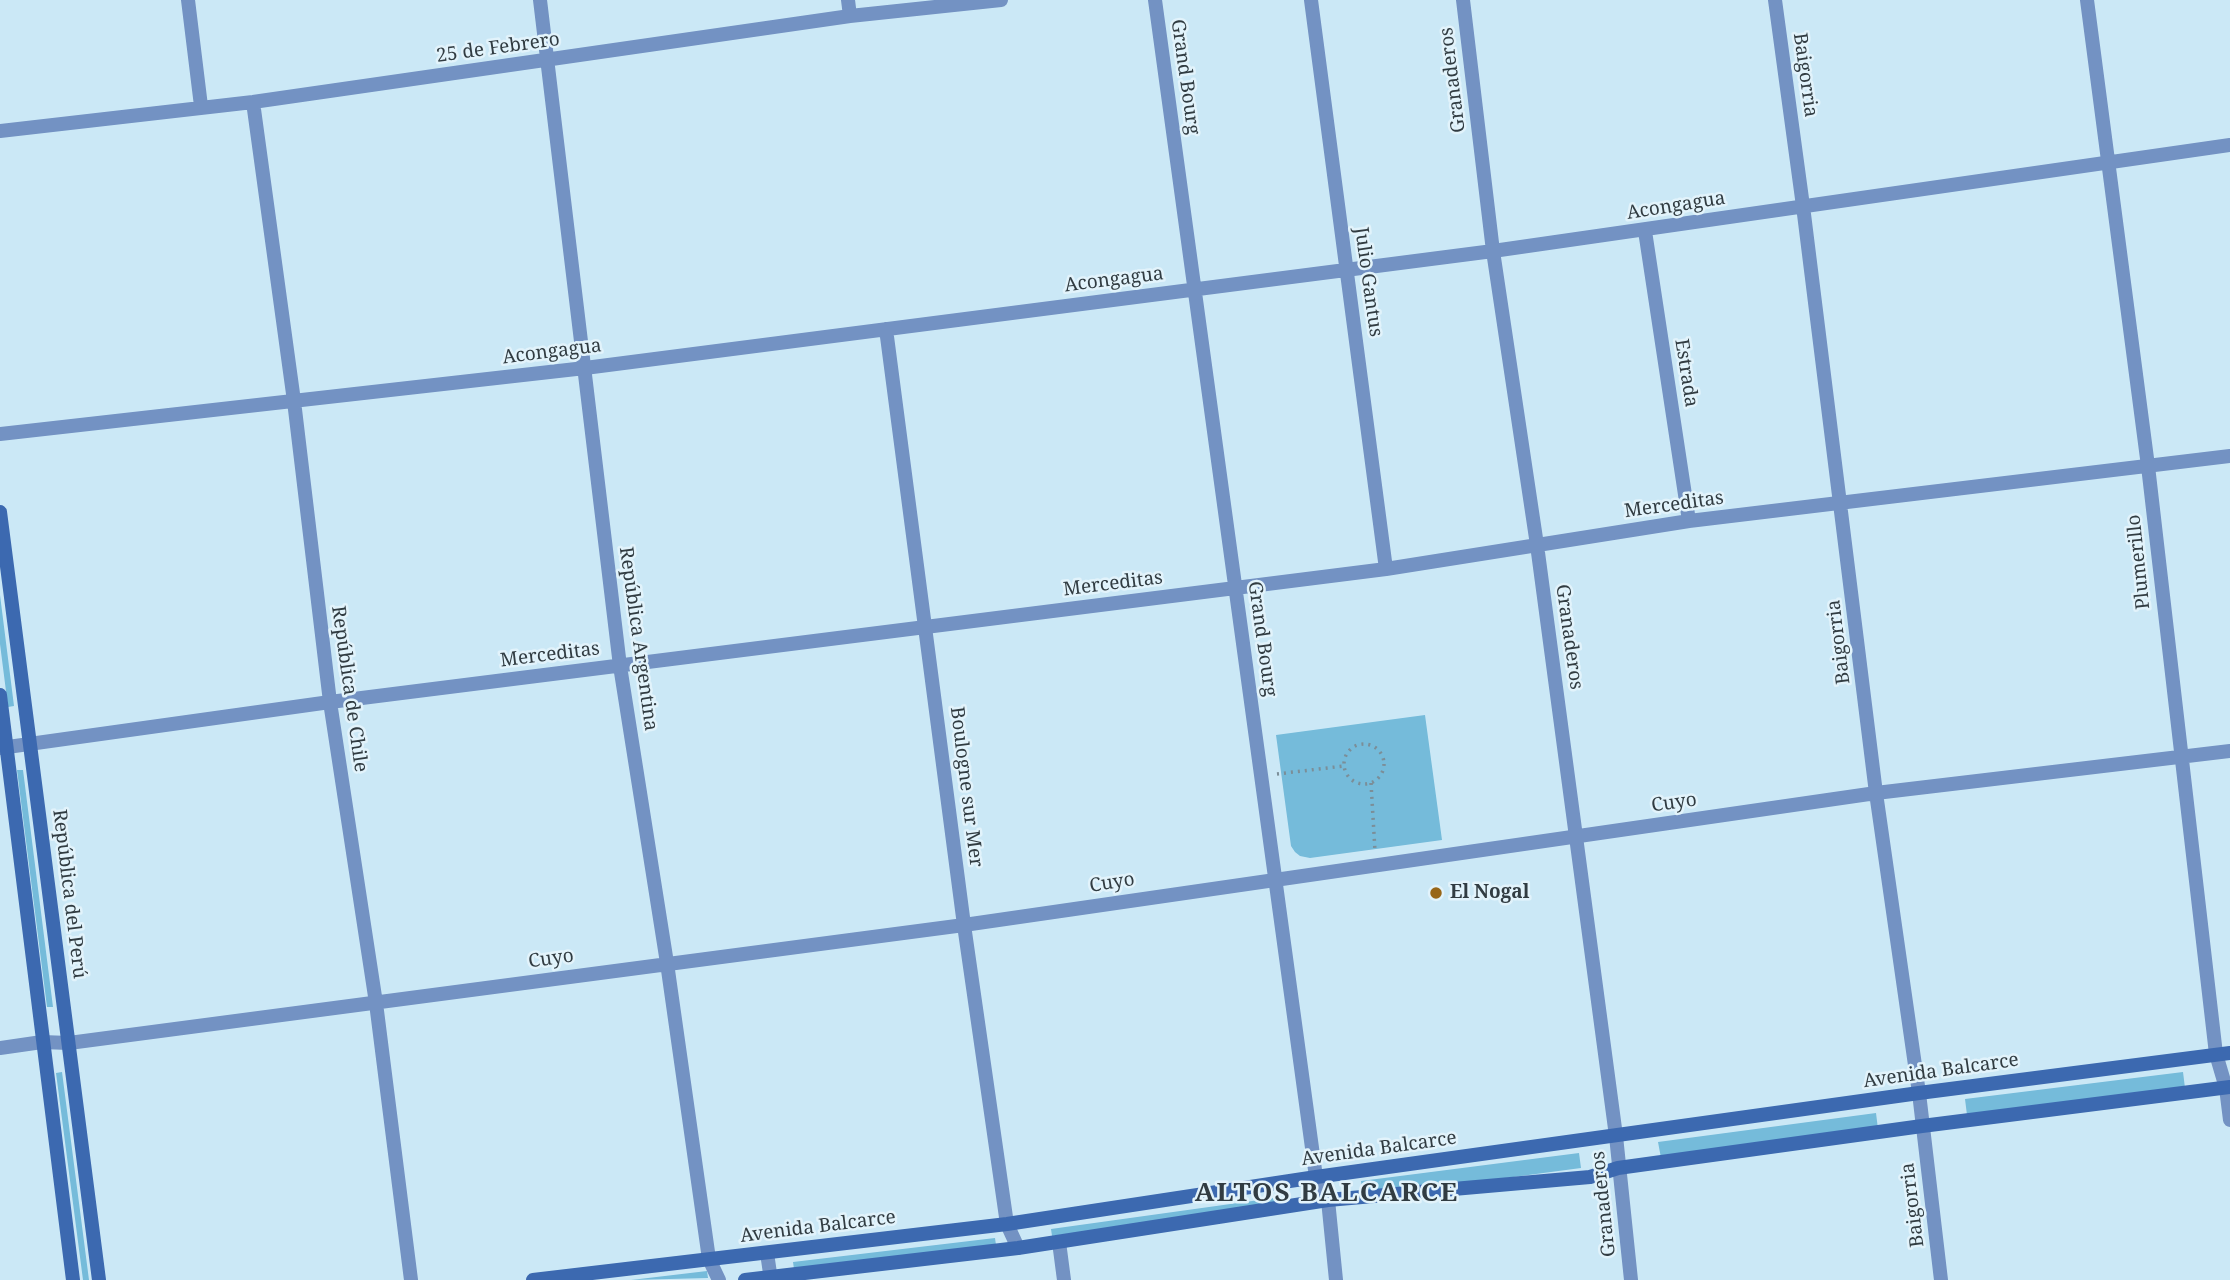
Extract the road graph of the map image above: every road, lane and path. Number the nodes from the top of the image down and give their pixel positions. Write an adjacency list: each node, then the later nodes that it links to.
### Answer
1 (188, 0): 13 (street)
2 (540, 0): 11 (street, República Argentina)
3 (848, 0): 10 (street)
4 (1001, 0): 10 (street, 25 de Febrero)
5 (1155, 0): 21 (street, Grand Bourg)
6 (1311, 0): 20 (street, Julio Gantus)
7 (1463, 0): 19 (street, Granaderos)
8 (1775, 0): 17 (street, Baigorria)
9 (2087, 0): 16 (street, Plumerillo)
10 (850, 16): 11 (street, 25 de Febrero)
11 (549, 61): 12 (street, 25 de Febrero); 23 (street, República Argentina)
12 (253, 102): 13 (street, 25 de Febrero); 24 (street, República de Chile)
13 (201, 106): 14 (street, 25 de Febrero)
14 (0, 131)
15 (2230, 145): 16 (street, Acongagua)
16 (2108, 164): 17 (street, Acongagua); 27 (street, Plumerillo)
17 (1803, 206): 18 (street, Acongagua); 28 (street, Baigorria)
18 (1646, 231): 19 (street, Acongagua); 30 (street, Estrada)
19 (1493, 251): 20 (street, Acongagua); 31 (street, Granaderos)
20 (1347, 269): 21 (street, Acongagua); 32 (street, Julio Gantus)
21 (1195, 289): 22 (street, Acongagua); 33 (street, Grand Bourg)
22 (886, 328): 23 (street, Acongagua); 34 (street, Boulogne sur Mer)
23 (584, 368): 24 (street, Acongagua); 35 (street, República Argentina)
24 (295, 401): 25 (street, Acongagua); 37 (street, República de Chile)
25 (0, 434)
26 (2230, 456): 27 (street, Merceditas)
27 (2148, 466): 28 (street, Merceditas); 41 (street, Plumerillo)
28 (1841, 503): 30 (street, Merceditas); 45 (street, Baigorria)
29 (0, 512): 38 (main road, República del Perú)
30 (1689, 521): 31 (street, Merceditas)
31 (1537, 545): 32 (street, Merceditas); 46 (street, Granaderos)
32 (1386, 569): 33 (street, Merceditas)
33 (1236, 589): 34 (street, Merceditas); 43 (street, Grand Bourg)
34 (926, 626): 35 (street, Merceditas); 49 (street, Boulogne sur Mer)
35 (620, 666): 37 (street, Merceditas); 50 (street, República Argentina)
36 (0, 695): 39 (main road)
37 (330, 702): 38 (street, Merceditas); 51 (street, República de Chile)
38 (30, 742): 39 (street, Merceditas); 53 (main road, República del Perú)
39 (4, 747): 52 (main road)
40 (2230, 751): 41 (street, Cuyo)
41 (2180, 757): 45 (street, Cuyo); 55 (street, Plumerillo)
42 (1344, 766): 43 (path); 44 (path); 44 (path)
43 (1262, 776): 48 (street, Grand Bourg)
44 (1371, 783): 47 (path)
45 (1876, 793): 46 (street, Cuyo); 57 (street, Baigorria)
46 (1576, 836): 47 (street, Cuyo); 60 (street, Granaderos)
47 (1376, 865): 48 (street, Cuyo)
48 (1276, 878): 49 (street, Cuyo); 62 (street, Grand Bourg)
49 (964, 925): 50 (street, Cuyo); 64 (street, Boulogne sur Mer)
50 (667, 962): 51 (street, Cuyo); 68 (street, República Argentina)
51 (376, 1003): 53 (street, Cuyo); 73 (street, República de Chile)
52 (42, 1042): 53 (street, Cuyo); 54 (street, Cuyo); 71 (main road)
53 (69, 1043): 72 (main road, República del Perú)
54 (0, 1048)
55 (2223, 1053): 56 (street, Plumerillo); 57 (main road, Avenida Balcarce)
56 (2228, 1088): 58 (street, Plumerillo); 59 (main road)
57 (1919, 1093): 59 (street, Baigorria); 60 (main road, Avenida Balcarce)
58 (2230, 1120)
59 (1923, 1126): 61 (main road); 79 (street, Baigorria)
60 (1616, 1136): 61 (street, Granaderos); 62 (main road, Avenida Balcarce)
61 (1618, 1168): 63 (main road); 78 (street, Granaderos)
62 (1316, 1177): 63 (street, Grand Bourg); 64 (main road, Avenida Balcarce)
63 (1328, 1200): 65 (main road); 77 (street, Grand Bourg)
64 (1007, 1224): 66 (street, Boulogne sur Mer); 67 (main road, Avenida Balcarce)
65 (1059, 1242): 66 (main road); 76 (street)
66 (1018, 1248): 69 (main road)
67 (767, 1253): 68 (main road, Avenida Balcarce); 69 (street)
68 (709, 1259): 70 (main road, Avenida Balcarce); 74 (street, República Argentina)
69 (771, 1278): 75 (main road)
70 (542, 1279)
71 (73, 1280)
72 (99, 1280)
73 (411, 1280)
74 (719, 1280)
75 (745, 1280)
76 (1064, 1280)
77 (1336, 1280)
78 (1632, 1280)
79 (1941, 1280)

